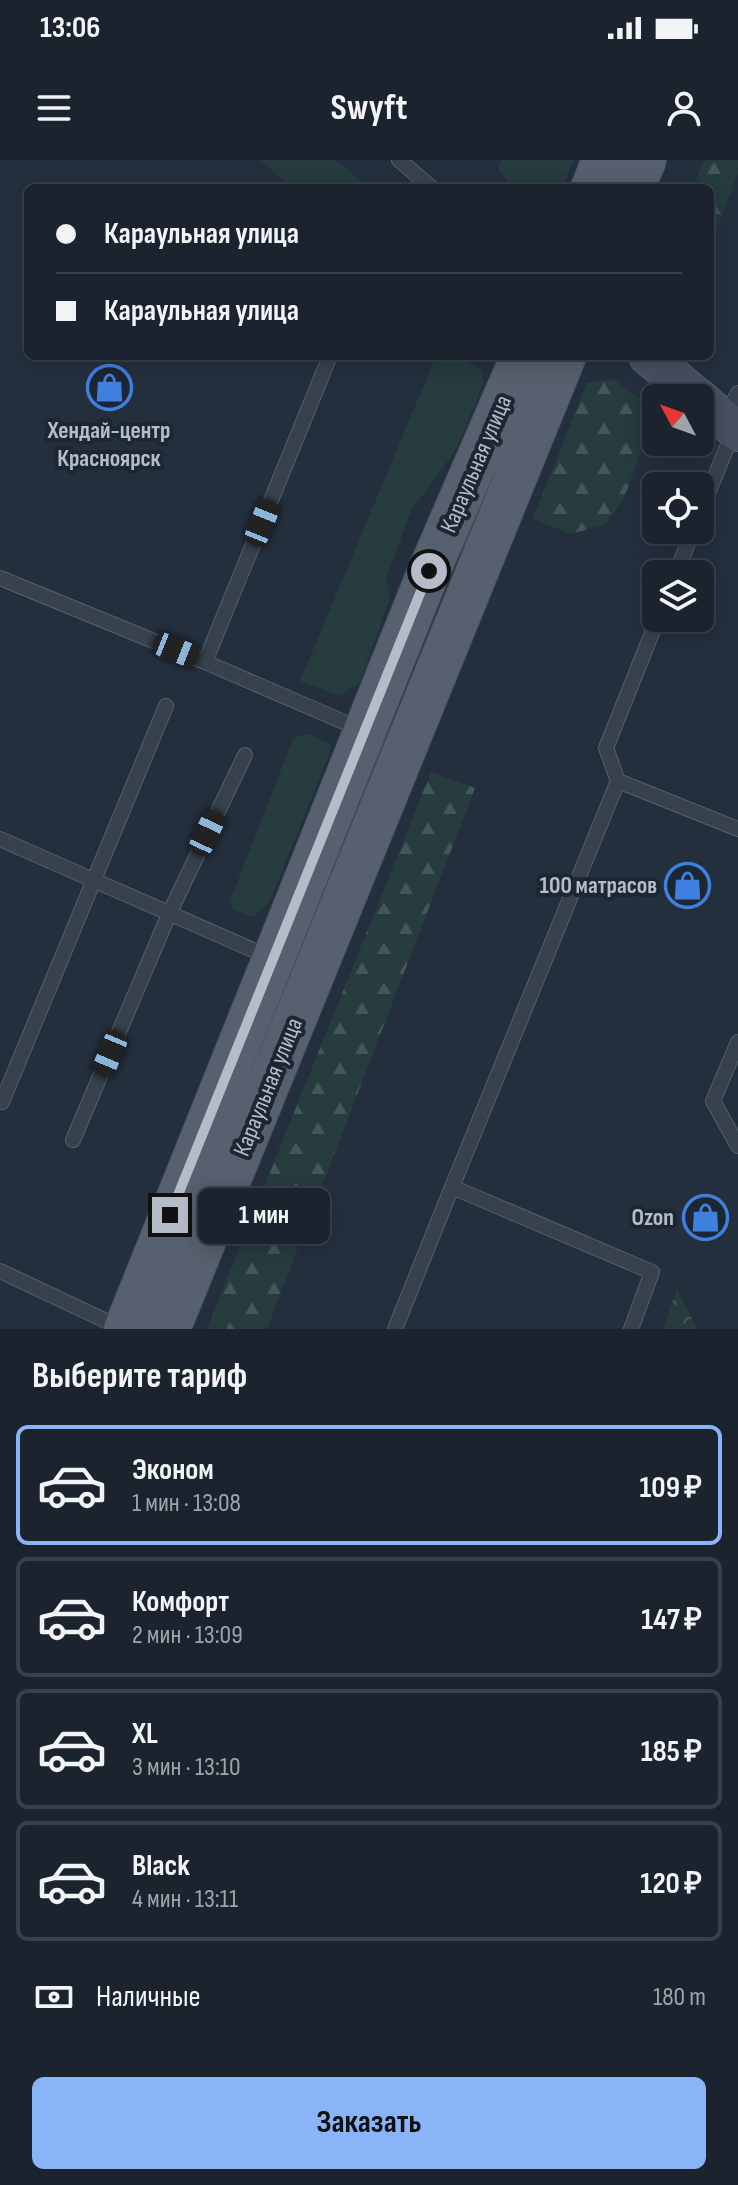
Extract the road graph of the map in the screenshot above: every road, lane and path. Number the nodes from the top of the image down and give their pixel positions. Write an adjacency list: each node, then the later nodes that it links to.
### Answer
1 (399, 160): 4 (lane)
2 (603, 160): 5 (main road)
3 (645, 160): 6 (main road)
4 (427, 184)
5 (594, 184)
6 (635, 184)
7 (328, 360): 15 (lane)
8 (520, 360): 17 (main road, Караульная улица)
9 (563, 360): 32 (main road, Караульная улица)
10 (653, 360): 11 (main road)
11 (722, 412): 12 (lane)
12 (709, 472)
13 (0, 578): 15 (lane)
14 (652, 632): 19 (lane)
15 (205, 662): 17 (lane)
16 (166, 706): 22 (lane)
17 (364, 731): 24 (main road, Караульная улица)
18 (245, 755): 23 (lane)
19 (618, 781): 20 (lane); 29 (lane)
20 (738, 829)
21 (0, 839): 22 (lane)
22 (95, 879): 23 (lane); 26 (lane)
23 (170, 912): 24 (lane); 27 (lane)
24 (273, 959): 31 (main road, Караульная улица)
25 (738, 1042): 28 (lane)
26 (2, 1102)
27 (73, 1140)
28 (738, 1146)
29 (452, 1187): 33 (lane); 34 (lane)
30 (0, 1271): 31 (lane)
31 (124, 1329)
32 (169, 1329)
33 (395, 1329)
34 (631, 1329)

